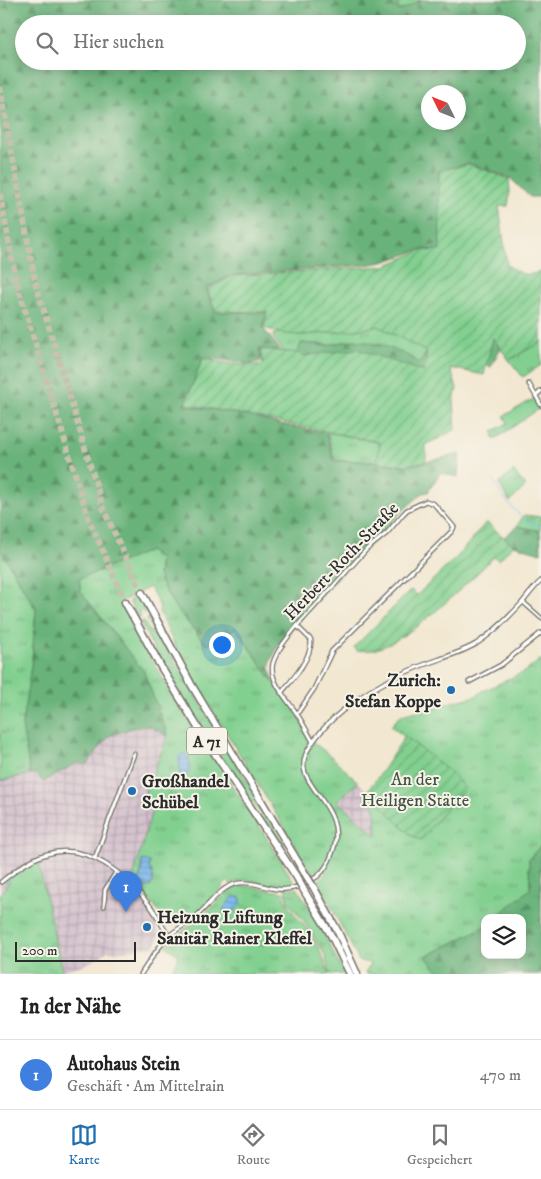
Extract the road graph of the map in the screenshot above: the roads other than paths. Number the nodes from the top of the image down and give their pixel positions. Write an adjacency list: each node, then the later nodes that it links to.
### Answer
1 (529, 384): 3 (street)
2 (541, 391): 3 (street)
3 (536, 396): 4 (street)
4 (541, 405)
5 (541, 581): 8 (street)
6 (142, 593): 24 (highway, A 71, bridge)
7 (125, 602): 23 (highway, A 71, bridge)
8 (523, 602): 9 (street); 15 (street)
9 (541, 618)
10 (297, 626): 13 (street, Herbert-Roth-Straße); 13 (street); 14 (street, Herbert-Roth-Straße)
11 (541, 633): 12 (street)
12 (469, 682)
13 (281, 693): 14 (street, Herbert-Roth-Straße)
14 (297, 714): 15 (street, Herbert-Roth-Straße)
15 (313, 742): 21 (street)
16 (134, 754): 17 (street)
17 (95, 858): 18 (street); 19 (street)
18 (116, 872): 20 (street); 21 (street)
19 (0, 882)
20 (104, 906)
21 (168, 936): 22 (street)
22 (141, 974)
23 (350, 974)
24 (357, 974)

